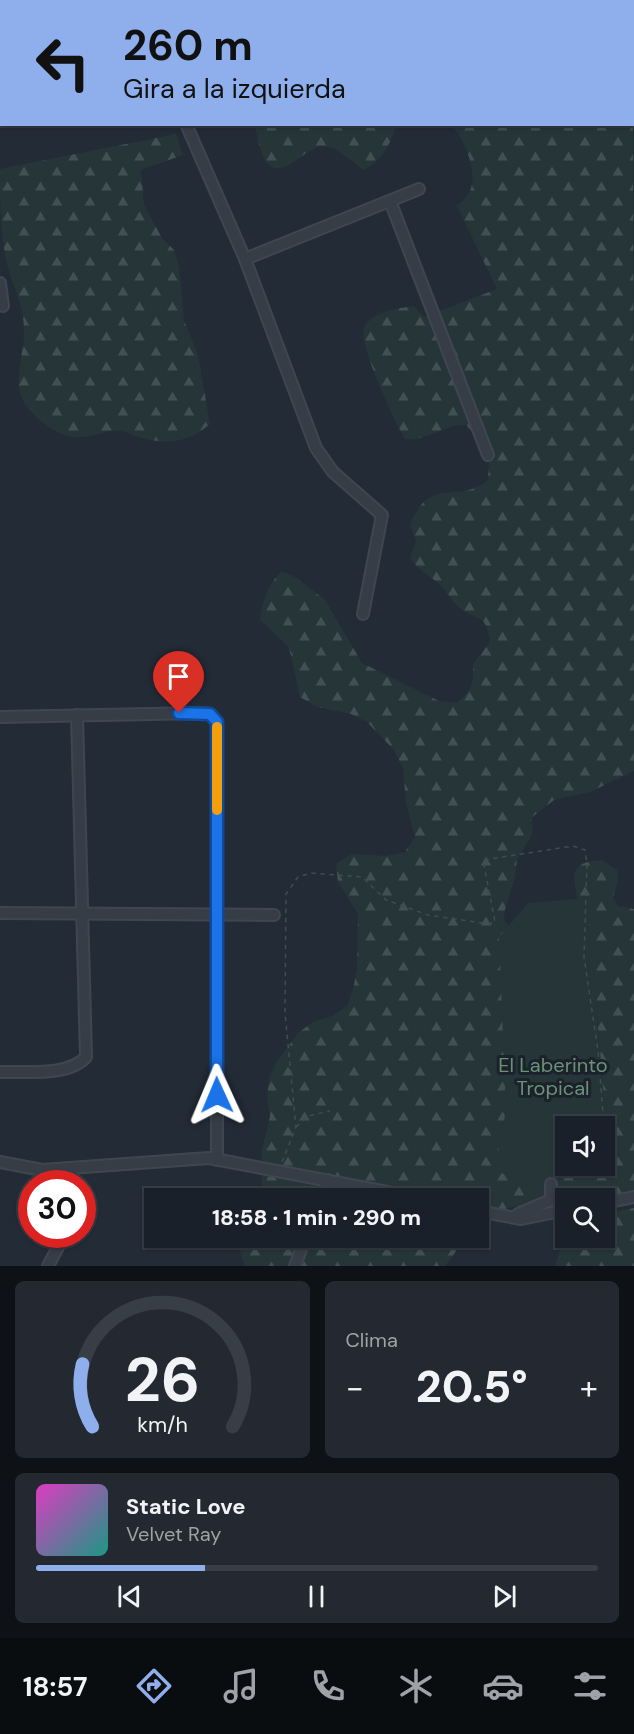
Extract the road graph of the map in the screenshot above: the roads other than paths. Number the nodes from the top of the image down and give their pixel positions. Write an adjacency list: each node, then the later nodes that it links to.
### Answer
1 (187, 126): 4 (street)
2 (419, 189): 3 (street)
3 (390, 201): 4 (street); 7 (street)
4 (245, 259): 8 (street)
5 (0, 283): 6 (street)
6 (3, 306)
7 (488, 454)
8 (363, 614)
9 (77, 715): 10 (street); 11 (street); 13 (street)
10 (0, 717)
11 (82, 912): 12 (street); 13 (street); 15 (street)
12 (0, 914)
13 (216, 914): 14 (street); 16 (street)
14 (274, 915)
15 (0, 1072)
16 (218, 1160): 18 (street); 19 (street)
17 (0, 1162): 18 (street)
18 (68, 1168)
19 (328, 1180): 21 (street); 22 (street)
20 (551, 1184): 24 (street)
21 (325, 1188)
22 (368, 1188)
23 (634, 1197): 26 (street)
24 (551, 1200): 25 (street); 29 (street)
25 (555, 1200)
26 (615, 1201)
27 (489, 1212): 29 (street)
28 (555, 1212): 29 (street)
29 (509, 1217)
30 (58, 1248): 32 (street)
31 (301, 1248): 33 (street)
32 (48, 1266)
33 (295, 1266)

